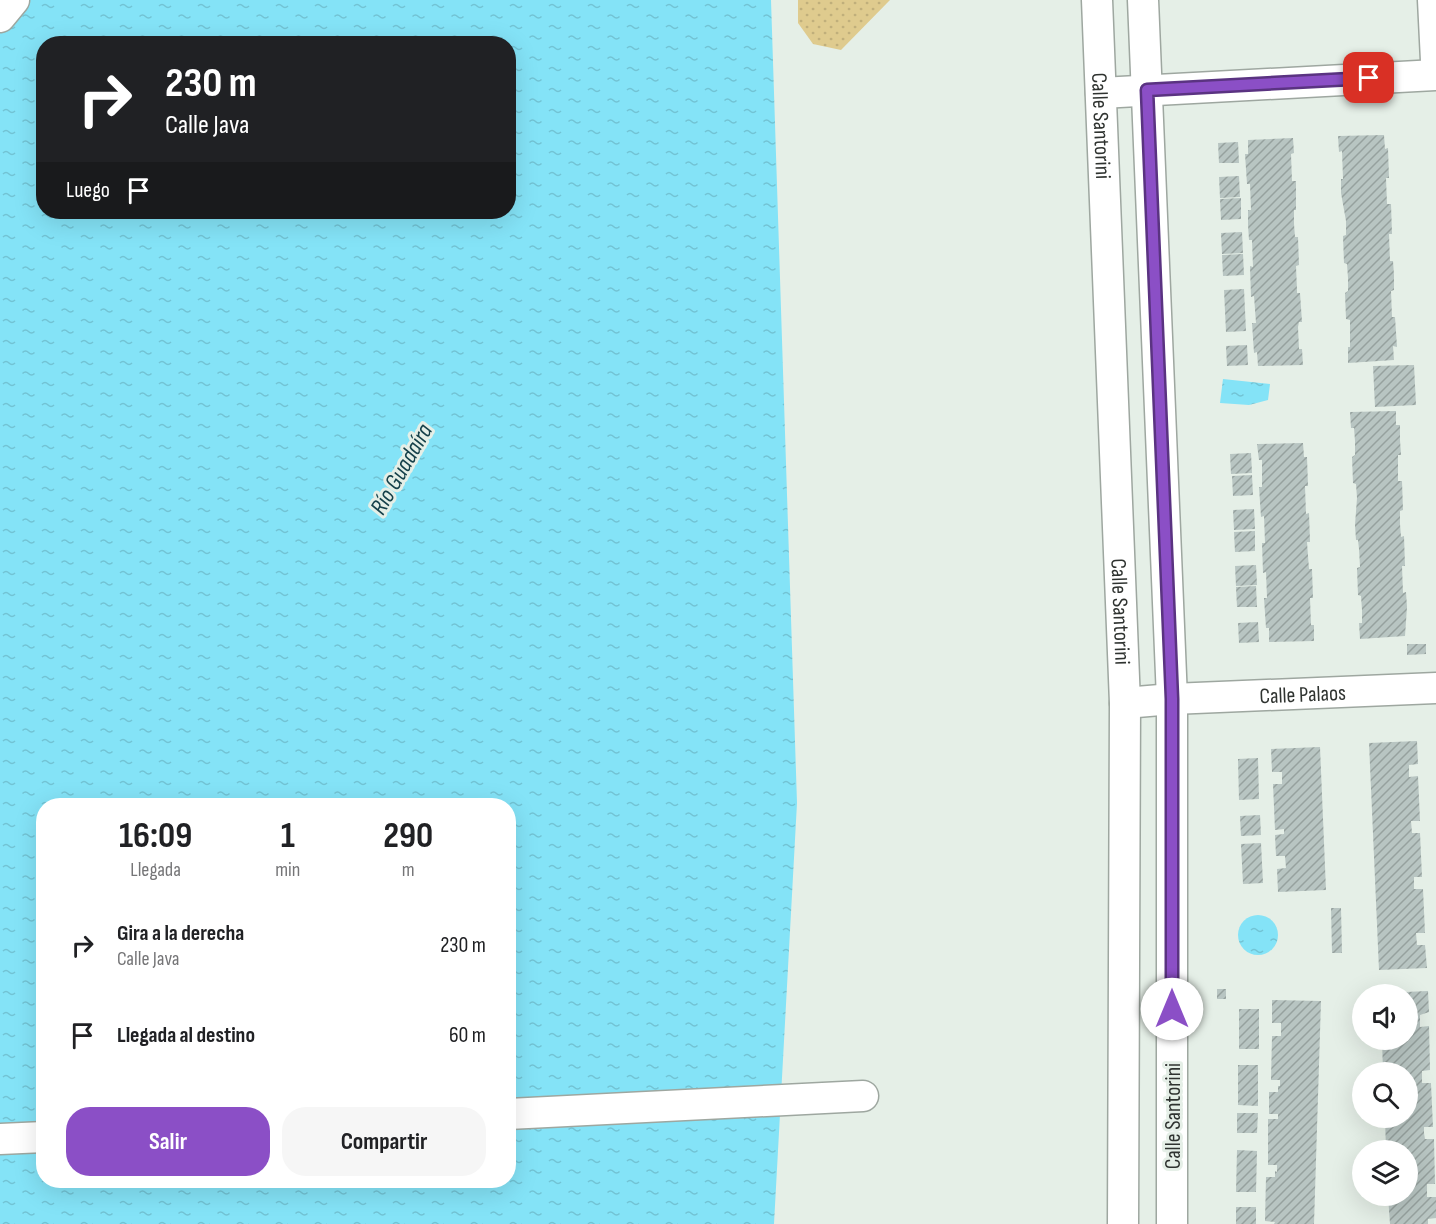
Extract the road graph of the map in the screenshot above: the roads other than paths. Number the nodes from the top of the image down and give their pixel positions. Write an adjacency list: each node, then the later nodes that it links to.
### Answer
1 (14, 0): 5 (street)
2 (1097, 0): 9 (street, Calle Santorini)
3 (1143, 0): 8 (street, Calle Santorini)
4 (1433, 0): 6 (street)
5 (0, 17)
6 (1436, 61)
7 (1436, 75): 8 (street)
8 (1147, 90): 9 (street); 11 (street, Calle Santorini)
9 (1101, 93): 12 (street, Calle Santorini)
10 (1436, 688): 11 (street, Calle Palaos)
11 (1172, 699): 12 (street, Calle Palaos); 18 (street, Calle Santorini)
12 (1125, 703): 17 (street, Calle Santorini)
13 (863, 1096): 14 (street)
14 (516, 1114)
15 (36, 1137): 16 (street)
16 (0, 1139)
17 (1123, 1224)
18 (1172, 1224)

